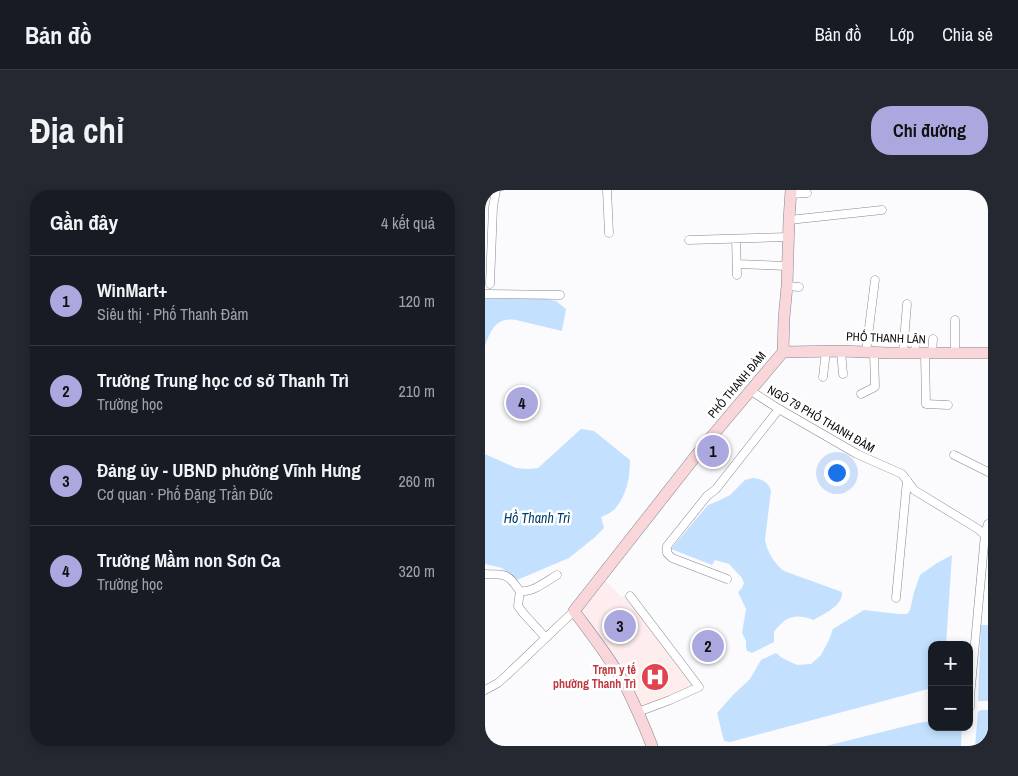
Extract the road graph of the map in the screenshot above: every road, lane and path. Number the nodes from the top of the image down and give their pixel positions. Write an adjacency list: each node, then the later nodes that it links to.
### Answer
1 (496, 190): 5 (street)
2 (607, 190): 8 (street)
3 (791, 192): 4 (street); 7 (street, PHỐ THANH ĐÀM)
4 (807, 192)
5 (489, 208): 16 (street)
6 (882, 210): 7 (street)
7 (789, 220): 9 (street, PHỐ THANH ĐÀM)
8 (609, 233)
9 (789, 237): 10 (street); 13 (street, PHỐ THANH ĐÀM)
10 (737, 239): 11 (street); 12 (street)
11 (689, 240)
12 (737, 264): 13 (street); 14 (street)
13 (787, 266): 25 (street, PHỐ THANH ĐÀM)
14 (737, 275)
15 (875, 280): 26 (street)
16 (490, 284)
17 (485, 294): 18 (street)
18 (560, 295)
19 (907, 304): 28 (street)
20 (955, 320): 29 (street)
21 (916, 338): 28 (street)
22 (933, 339): 28 (street)
23 (841, 350): 24 (street, PHỐ THANH LÂN); 26 (street, PHỐ THANH LÂN); 30 (street)
24 (825, 351): 25 (street, PHỐ THANH LÂN); 31 (street)
25 (783, 352): 32 (street, PHỐ THANH ĐÀM)
26 (870, 352): 28 (street, PHỐ THANH LÂN); 33 (street)
27 (988, 352): 29 (street, PHỐ THANH LÂN)
28 (919, 353): 29 (street, PHỐ THANH LÂN); 34 (street)
29 (955, 353)
30 (843, 374)
31 (823, 377)
32 (751, 391): 35 (street, NGÕ 79 PHỐ THANH ĐÀM); 47 (street, PHỐ THANH ĐÀM)
33 (861, 394)
34 (948, 405)
35 (779, 409): 38 (street, NGÕ 79 PHỐ THANH ĐÀM); 43 (street)
36 (954, 455): 37 (street)
37 (988, 472)
38 (907, 480): 40 (street, NGÕ 79 PHỐ THANH ĐÀM); 46 (street)
39 (988, 524): 40 (street)
40 (987, 536): 49 (street)
41 (485, 574): 44 (street)
42 (557, 575): 44 (street)
43 (727, 579)
44 (520, 591): 48 (street)
45 (631, 596): 51 (street)
46 (896, 598)
47 (574, 610): 48 (street); 51 (street)
48 (546, 638): 50 (street)
49 (971, 686)
50 (485, 690)
51 (638, 712): 52 (street)
52 (652, 746)

